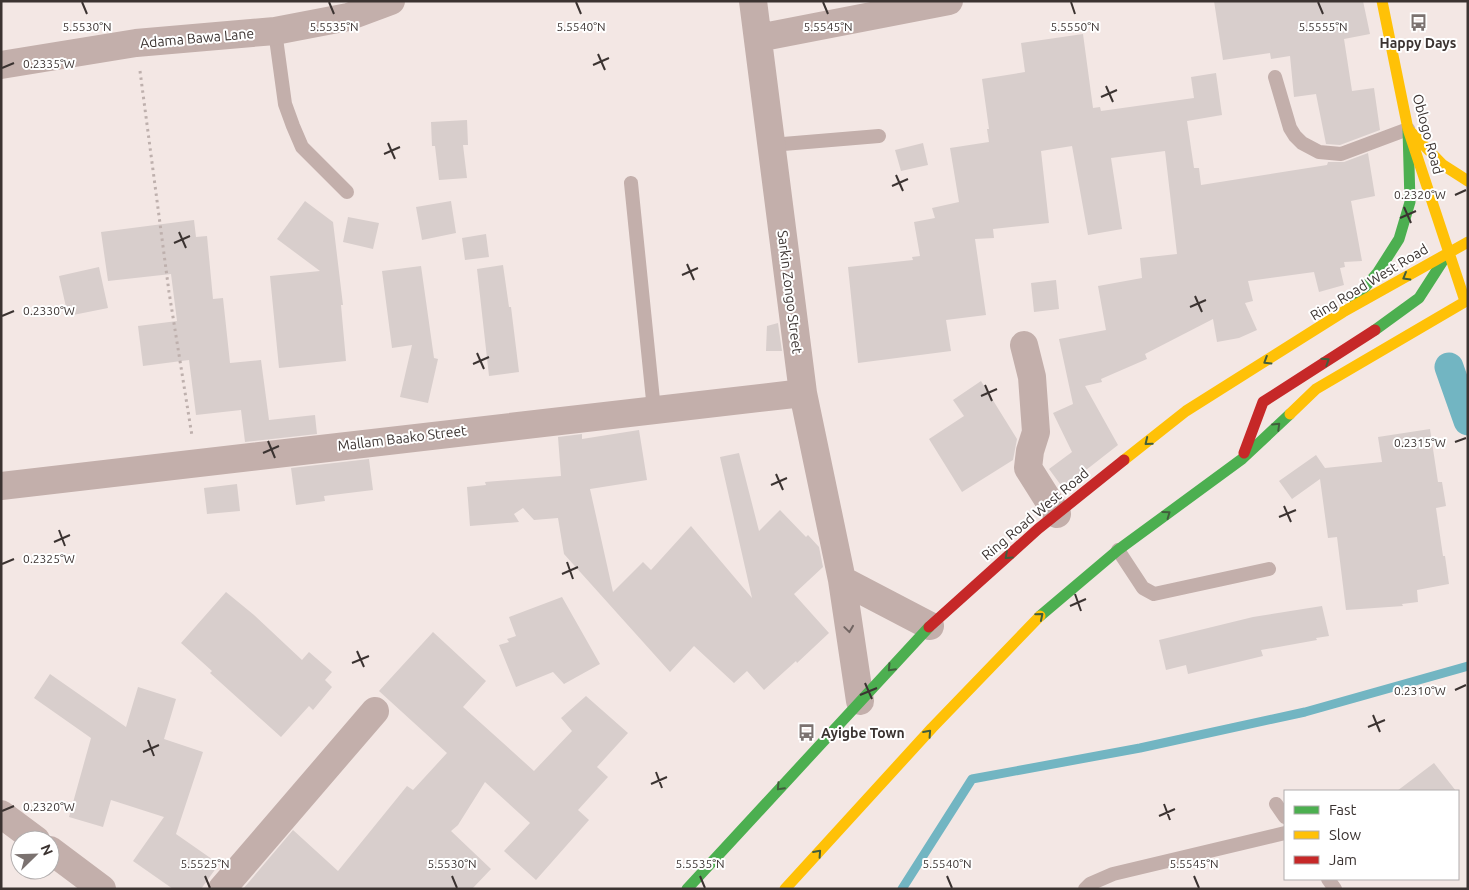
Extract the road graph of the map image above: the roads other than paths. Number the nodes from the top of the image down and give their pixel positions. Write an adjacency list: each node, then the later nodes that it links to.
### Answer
1 (391, 1): 5 (street, Adama Bawa Lane)
2 (753, 1): 6 (street, Sarkin Zongo Street)
3 (949, 1): 6 (street)
4 (1382, 1): 9 (main road, Oblogo Road)
5 (274, 31): 7 (street, Adama Bawa Lane); 14 (lane)
6 (758, 38): 11 (street, Sarkin Zongo Street)
7 (1, 65)
8 (1275, 77): 9 (lane)
9 (1408, 130): 12 (main road); 16 (main road, Oblogo Road); 18 (main road)
10 (879, 136): 11 (lane)
11 (771, 145): 20 (street, Sarkin Zongo Street)
12 (1468, 181)
13 (631, 183): 21 (lane)
14 (348, 192)
15 (1468, 242): 16 (main road, Ring Road West Road)
16 (1448, 253): 17 (main road, Oblogo Road); 18 (main road, Ring Road West Road, one-way to 18); 22 (main road, one-way to 16)
17 (1467, 303): 22 (main road, one-way to 17)
18 (1344, 312): 24 (main road, Ring Road West Road, one-way to 24)
19 (1024, 345): 24 (street)
20 (803, 393): 21 (street, Mallam Baako Street); 27 (street, Sarkin Zongo Street)
21 (654, 410): 23 (street, Mallam Baako Street)
22 (1242, 459): 25 (main road, one-way to 22)
23 (1, 486)
24 (1057, 514): 28 (main road, Ring Road West Road, one-way to 28)
25 (1118, 550): 26 (lane); 40 (main road, one-way to 25)
26 (1269, 569)
27 (842, 580): 28 (street); 29 (street, Sarkin Zongo Street, one-way to 29)
28 (930, 626): 29 (main road, Ring Road West Road, one-way to 29)
29 (860, 701): 39 (main road, Ring Road West Road, one-way to 39)
30 (375, 711): 38 (street)
31 (1276, 804): 33 (lane)
32 (1, 814): 34 (street)
33 (1284, 816)
34 (23, 830)
35 (1284, 833): 41 (lane)
36 (60, 858): 37 (street)
37 (102, 889)
38 (222, 889)
39 (687, 889)
40 (785, 889)
41 (1085, 889)

